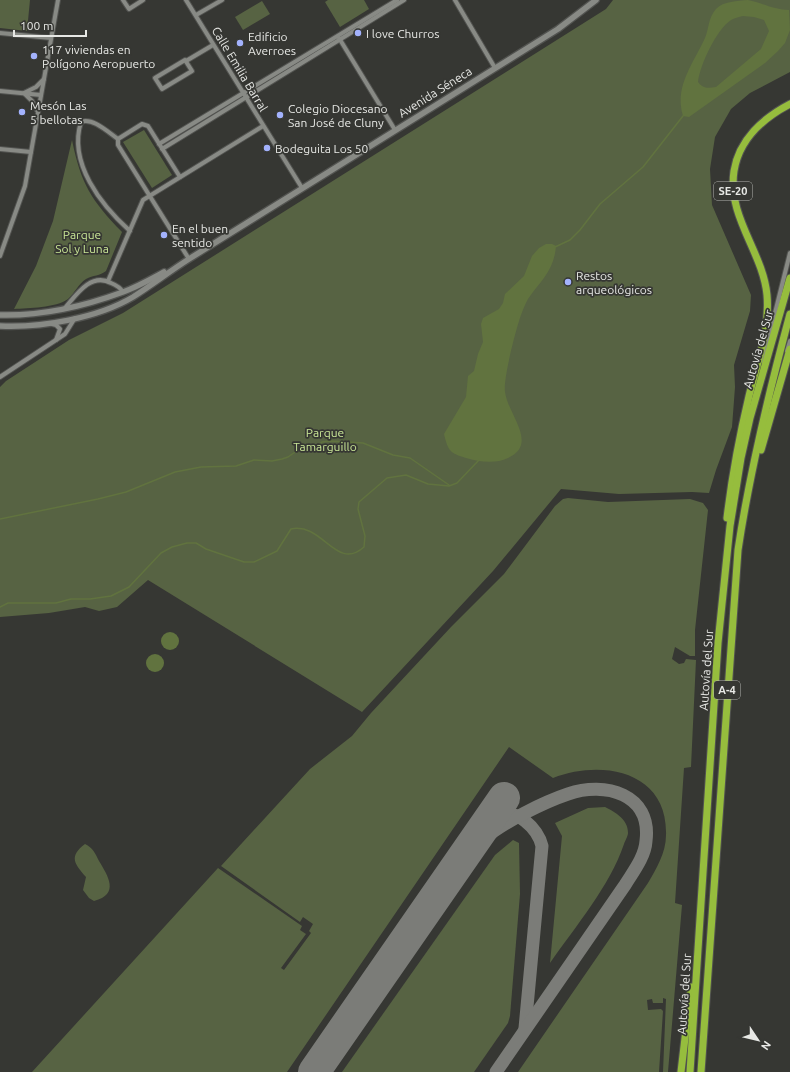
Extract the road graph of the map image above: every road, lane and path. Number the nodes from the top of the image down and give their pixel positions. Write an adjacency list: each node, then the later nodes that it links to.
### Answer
1 (58, 0): 13 (street)
2 (123, 0): 3 (street)
3 (143, 0)
4 (186, 0): 11 (street, Calle Emilia Barral)
5 (222, 0): 11 (street)
6 (397, 0): 14 (street)
7 (404, 0): 14 (street)
8 (455, 0): 17 (street)
9 (596, 0): 10 (street, Avenida Séneca)
10 (590, 2): 17 (street, Avenida Séneca)
11 (196, 16): 15 (street, Calle Emilia Barral)
12 (0, 33): 13 (street)
13 (51, 38): 18 (street)
14 (339, 38): 21 (street); 23 (street); 27 (street)
15 (213, 45): 16 (street); 21 (street, Calle Emilia Barral)
16 (186, 61): 16 (street)
17 (495, 68): 27 (street, Avenida Séneca)
18 (44, 79): 20 (street); 22 (street)
19 (0, 91): 20 (street)
20 (24, 93): 22 (street); 25 (street)
21 (242, 93): 23 (street, Calle Emilia Barral); 29 (street)
22 (41, 95): 25 (street)
23 (245, 97): 26 (street, Calle Emilia Barral); 30 (street)
24 (790, 104): 57 (highway, SE-20)
25 (38, 112): 32 (street)
26 (263, 126): 33 (street); 34 (street, Calle Emilia Barral)
27 (395, 130): 34 (street, Avenida Séneca)
28 (118, 138): 29 (street); 35 (street); 36 (street)
29 (159, 144): 30 (street)
30 (162, 149): 33 (street)
31 (0, 150): 32 (street)
32 (31, 152): 38 (street)
33 (180, 177): 35 (street)
34 (302, 188): 39 (street, Avenida Séneca)
35 (149, 196): 36 (street); 39 (street)
36 (130, 231): 42 (street)
37 (790, 253): 54 (street)
38 (0, 256)
39 (189, 259): 40 (street, Avenida Séneca)
40 (182, 263): 43 (street, Avenida Séneca); 47 (street, Avenida Séneca)
41 (790, 278): 54 (highway, Autovía del Sur / A-4)
42 (108, 281): 43 (street); 44 (street)
43 (123, 292): 44 (street, Avenida Séneca)
44 (65, 308): 46 (street, Avenida Séneca)
45 (790, 314): 56 (highway, Autovía del Sur / A-4)
46 (0, 315)
47 (75, 318): 48 (street, Avenida Séneca); 50 (street)
48 (46, 323): 49 (street, Avenida Séneca); 50 (street)
49 (0, 326)
50 (56, 340): 53 (street)
51 (790, 341): 55 (street)
52 (790, 350): 55 (highway)
53 (0, 377)
54 (750, 418): 57 (highway, Autovía del Sur / A-4)
55 (765, 431): 56 (highway)
56 (746, 500): 61 (highway, Autovía del Sur / A-4)
57 (722, 590): 58 (highway, Autovía del Sur / A-4)
58 (702, 884): 59 (highway); 60 (highway, Autovía del Sur / A-4)
59 (681, 1072)
60 (690, 1072)
61 (701, 1072)

